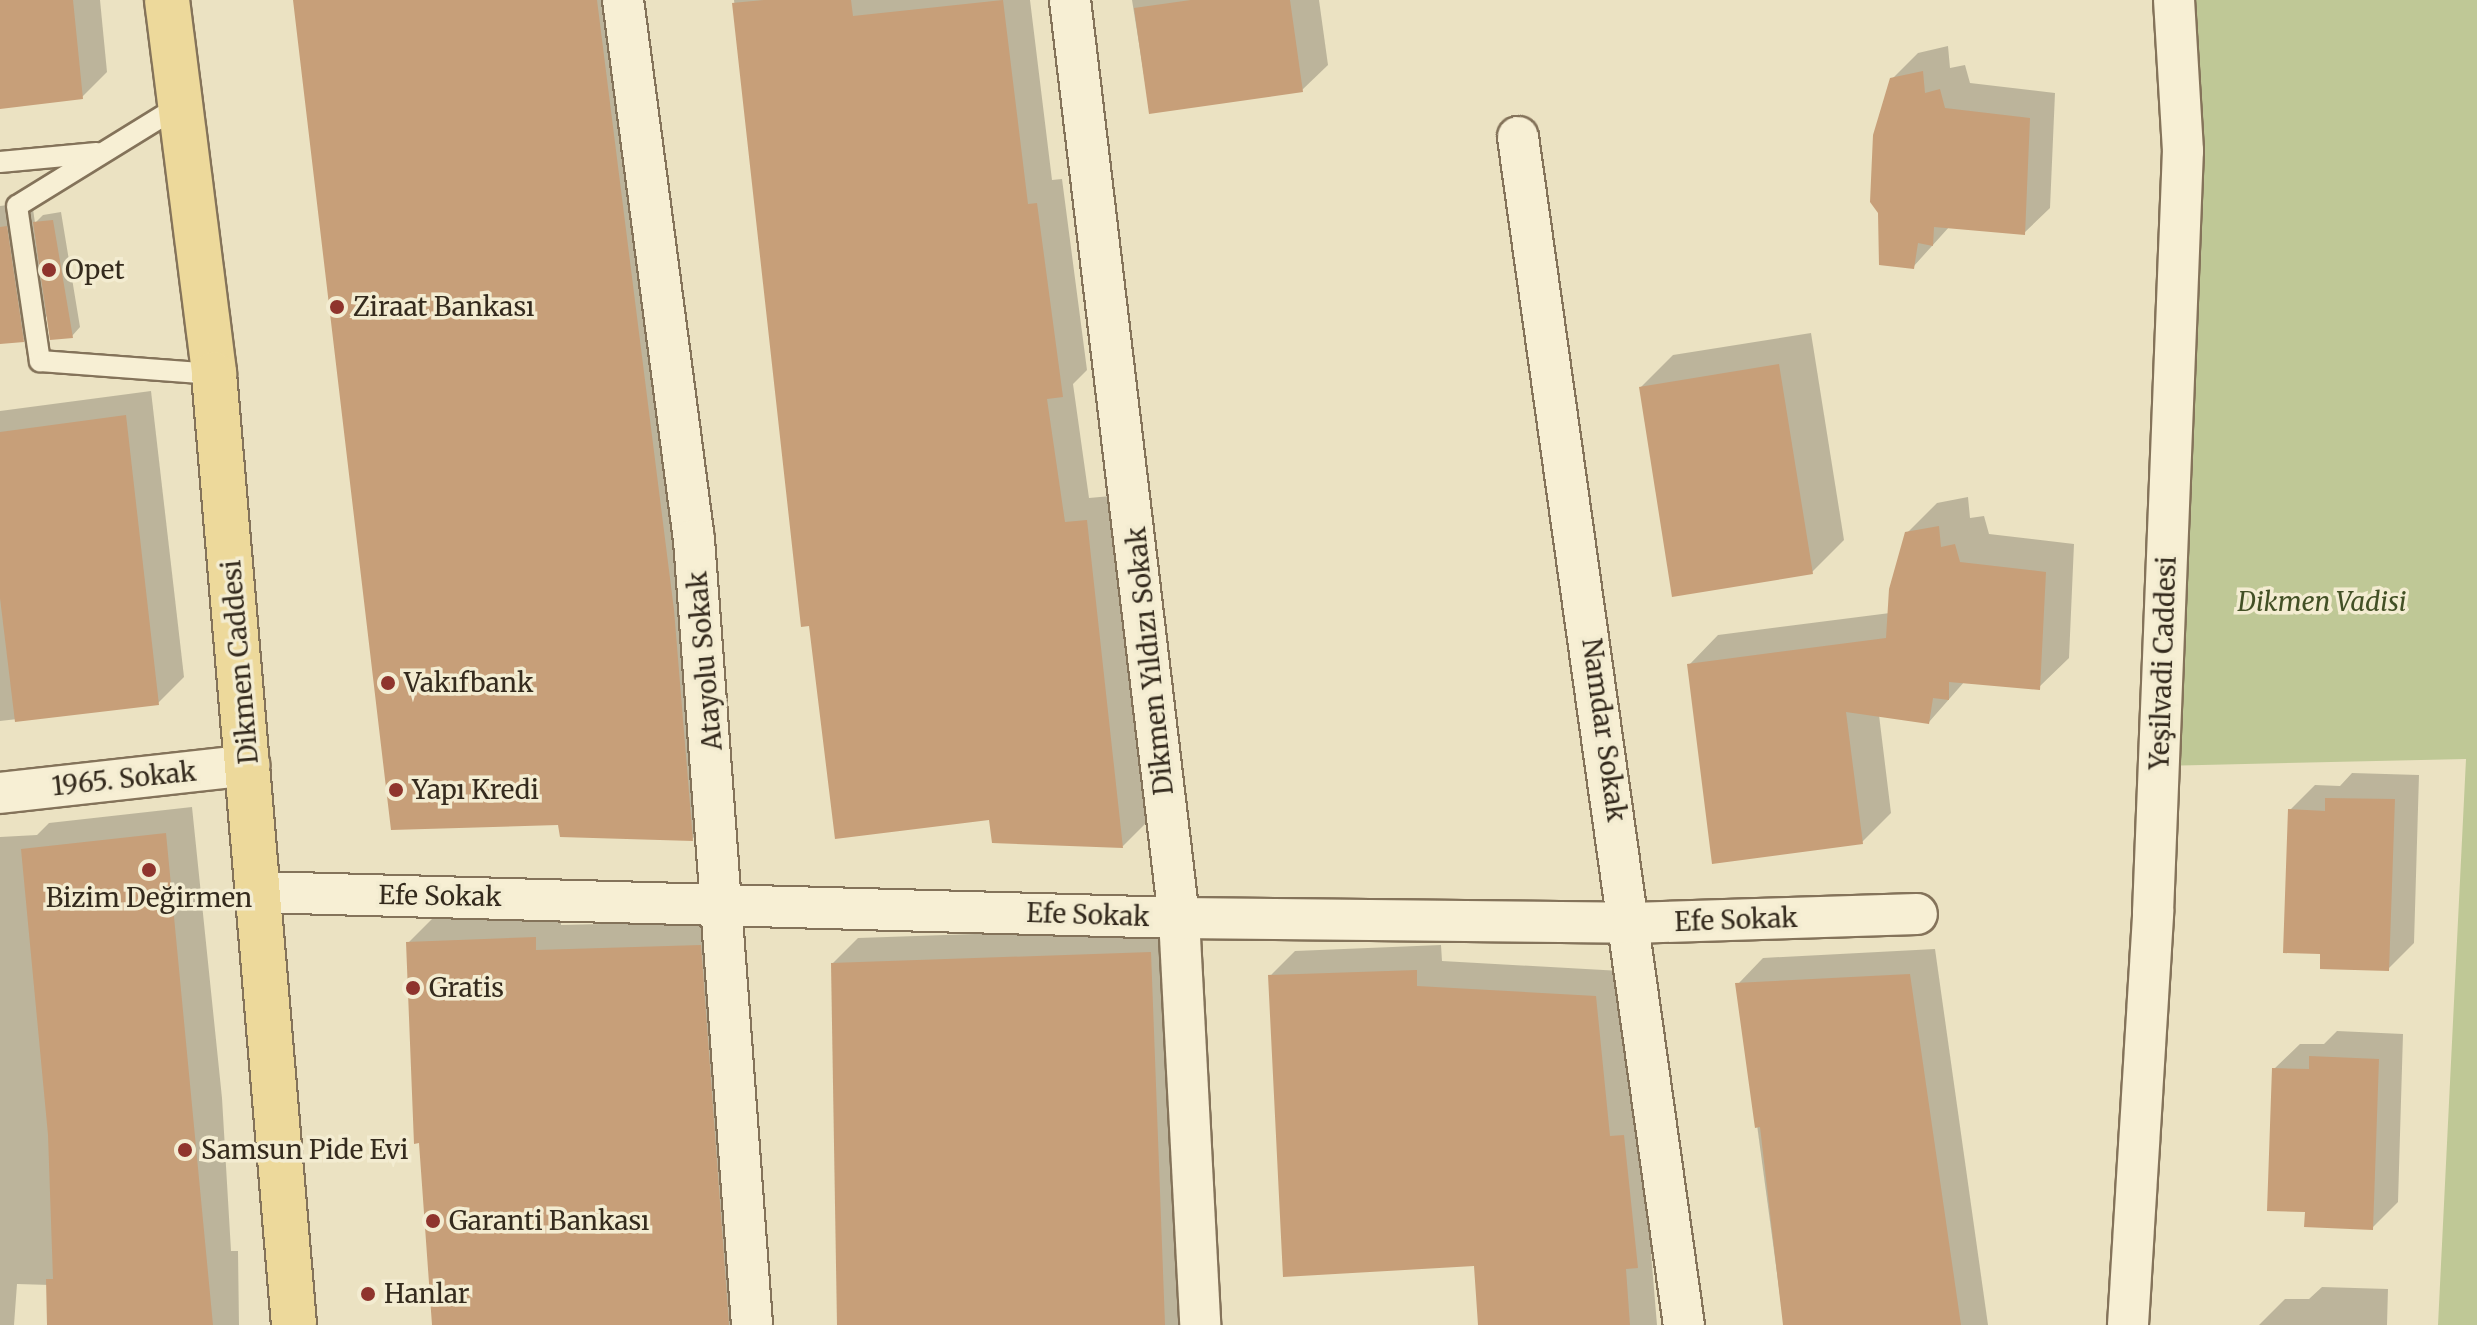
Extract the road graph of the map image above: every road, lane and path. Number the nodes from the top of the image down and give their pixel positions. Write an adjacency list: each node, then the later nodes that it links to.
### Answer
1 (167, 0): 5 (main road, Dikmen Caddesi)
2 (623, 0): 13 (street, Atayolu Sokak)
3 (1070, 0): 15 (street, Dikmen Yıldızı Sokak)
4 (2174, 0): 21 (street, Yeşilvadi Caddesi)
5 (179, 106): 7 (lane); 9 (main road, Dikmen Caddesi)
6 (1518, 137): 16 (street, Namdar Sokak)
7 (105, 152): 8 (lane); 9 (lane)
8 (0, 162)
9 (214, 374): 10 (main road, Dikmen Caddesi)
10 (249, 765): 11 (street, 1965. Sokak); 12 (main road, Dikmen Caddesi)
11 (0, 793)
12 (259, 892): 13 (street, Efe Sokak); 17 (main road, Dikmen Caddesi)
13 (725, 902): 15 (street, Efe Sokak); 18 (street, Atayolu Sokak)
14 (1917, 914): 16 (street, Efe Sokak)
15 (1179, 918): 16 (street, Efe Sokak); 19 (street, Dikmen Yıldızı Sokak)
16 (1632, 923): 20 (street, Namdar Sokak)
17 (294, 1325)
18 (752, 1325)
19 (1200, 1325)
20 (1684, 1325)
21 (2128, 1325)

